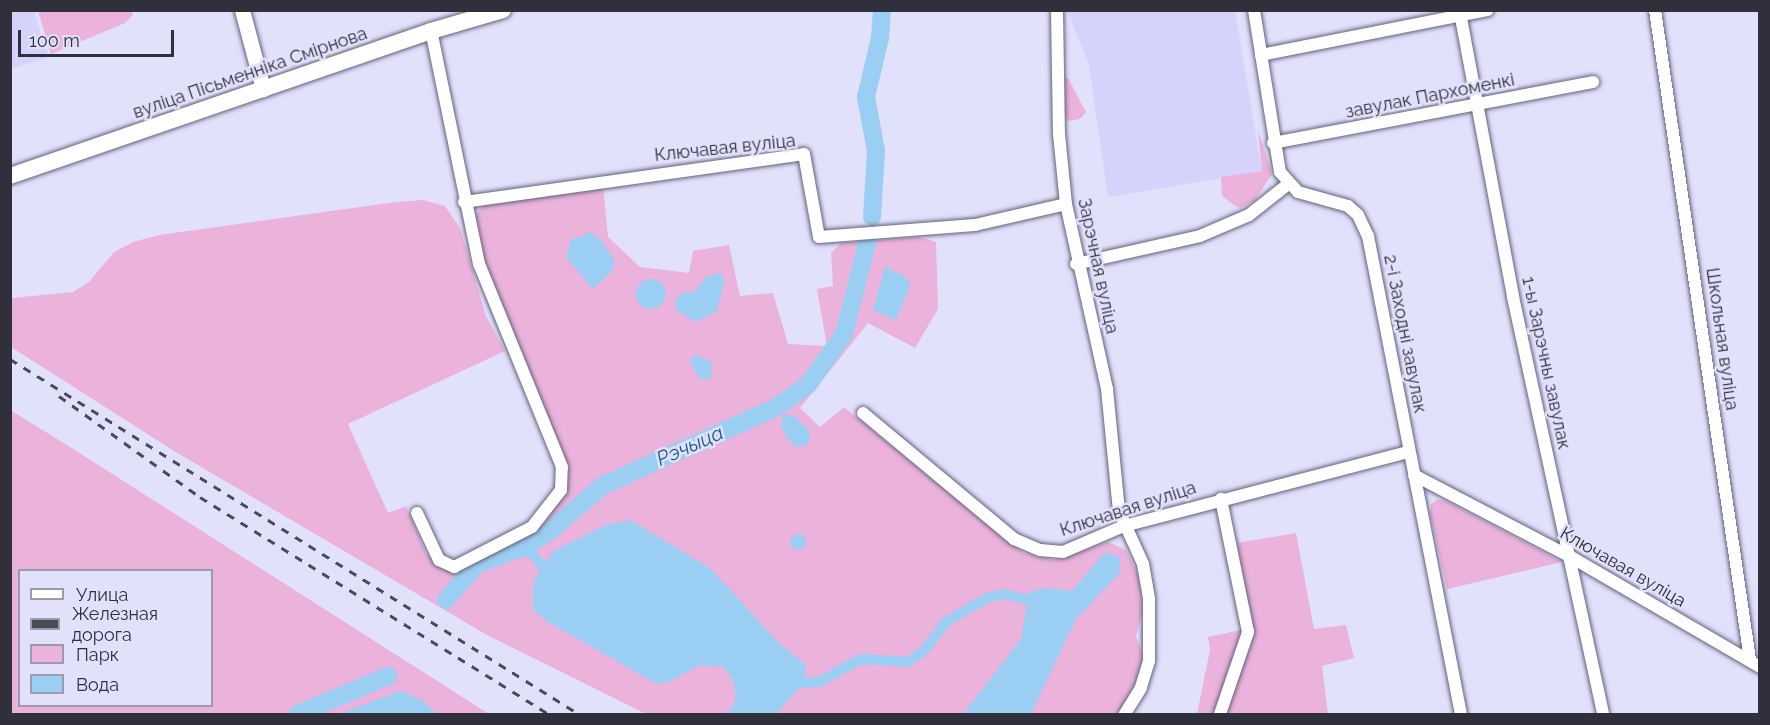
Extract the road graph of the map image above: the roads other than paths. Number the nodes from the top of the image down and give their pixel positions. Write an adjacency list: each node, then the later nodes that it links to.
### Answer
1 (242, 10): 11 (street)
2 (503, 10): 8 (main road, вуліца Пісьменніка Смірнова)
3 (1057, 10): 17 (street, Зарэчная вуліца)
4 (1254, 10): 9 (street)
5 (1655, 10): 26 (street, Школьная вуліца)
6 (1485, 11): 7 (street)
7 (1461, 18): 9 (street); 12 (street, 1-ы Зарэчны завулак)
8 (431, 31): 11 (main road, вуліца Пісьменніка Смірнова); 16 (street)
9 (1261, 56): 13 (street)
10 (1593, 82): 12 (street, завулак Пархоменкі)
11 (263, 89): 14 (main road, вуліца Пісьменніка Смірнова)
12 (1475, 106): 13 (street, завулак Пархоменкі); 25 (street, 1-ы Зарэчны завулак)
13 (1273, 143): 15 (street)
14 (10, 176)
15 (1287, 185): 18 (street); 20 (street, 2-і Заходні завулак)
16 (464, 202): 17 (street, Ключавая вуліца); 23 (street)
17 (1066, 204): 18 (street, Зарэчная вуліца)
18 (1076, 264): 24 (street, Зарэчная вуліца)
19 (863, 413): 24 (street, Ключавая вуліца)
20 (1409, 452): 21 (street, 2-і Заходні завулак); 22 (street, Ключавая вуліца)
21 (1414, 475): 25 (street, Ключавая вуліца); 29 (street, 2-і Заходні завулак)
22 (1221, 499): 24 (street, Ключавая вуліца); 28 (street)
23 (417, 513)
24 (1124, 526): 27 (street, Зарэчная вуліца)
25 (1571, 556): 26 (street, Ключавая вуліца); 30 (street, 1-ы Зарэчны завулак)
26 (1755, 664)
27 (1125, 714)
28 (1220, 714)
29 (1461, 714)
30 (1603, 714)

